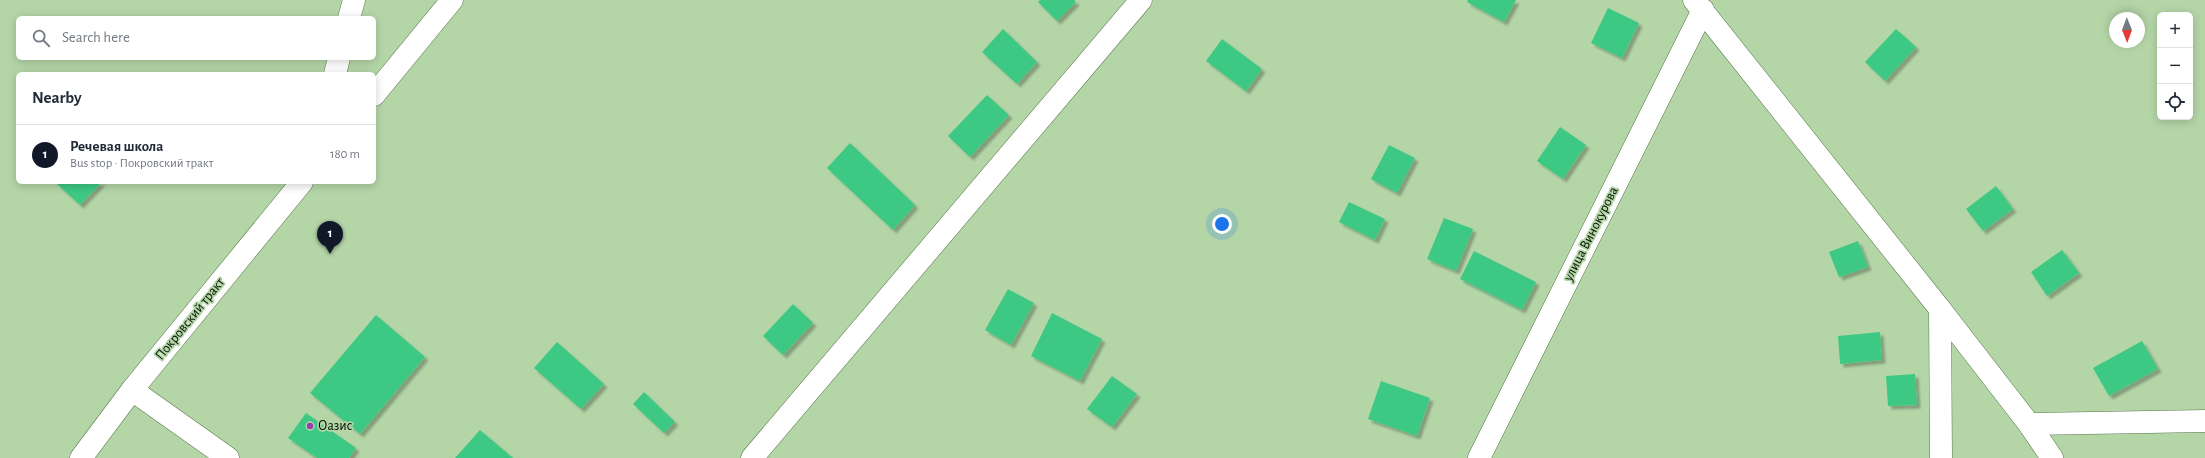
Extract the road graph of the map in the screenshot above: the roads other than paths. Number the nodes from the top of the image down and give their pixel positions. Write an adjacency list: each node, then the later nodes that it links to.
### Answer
1 (354, 0): 5 (street)
2 (452, 0): 8 (street)
3 (1141, 0): 16 (street)
4 (1699, 5): 10 (street); 17 (street, улица Винокурова)
5 (350, 16)
6 (338, 60): 7 (street)
7 (336, 72)
8 (376, 93)
9 (300, 184): 11 (street, Покровский тракт)
10 (1940, 309): 13 (street); 18 (street)
11 (132, 390): 14 (street, Покровский тракт); 15 (street)
12 (2205, 421): 13 (street)
13 (2029, 424): 19 (street)
14 (81, 458)
15 (228, 458)
16 (752, 458)
17 (1479, 458)
18 (1941, 458)
19 (2052, 458)

